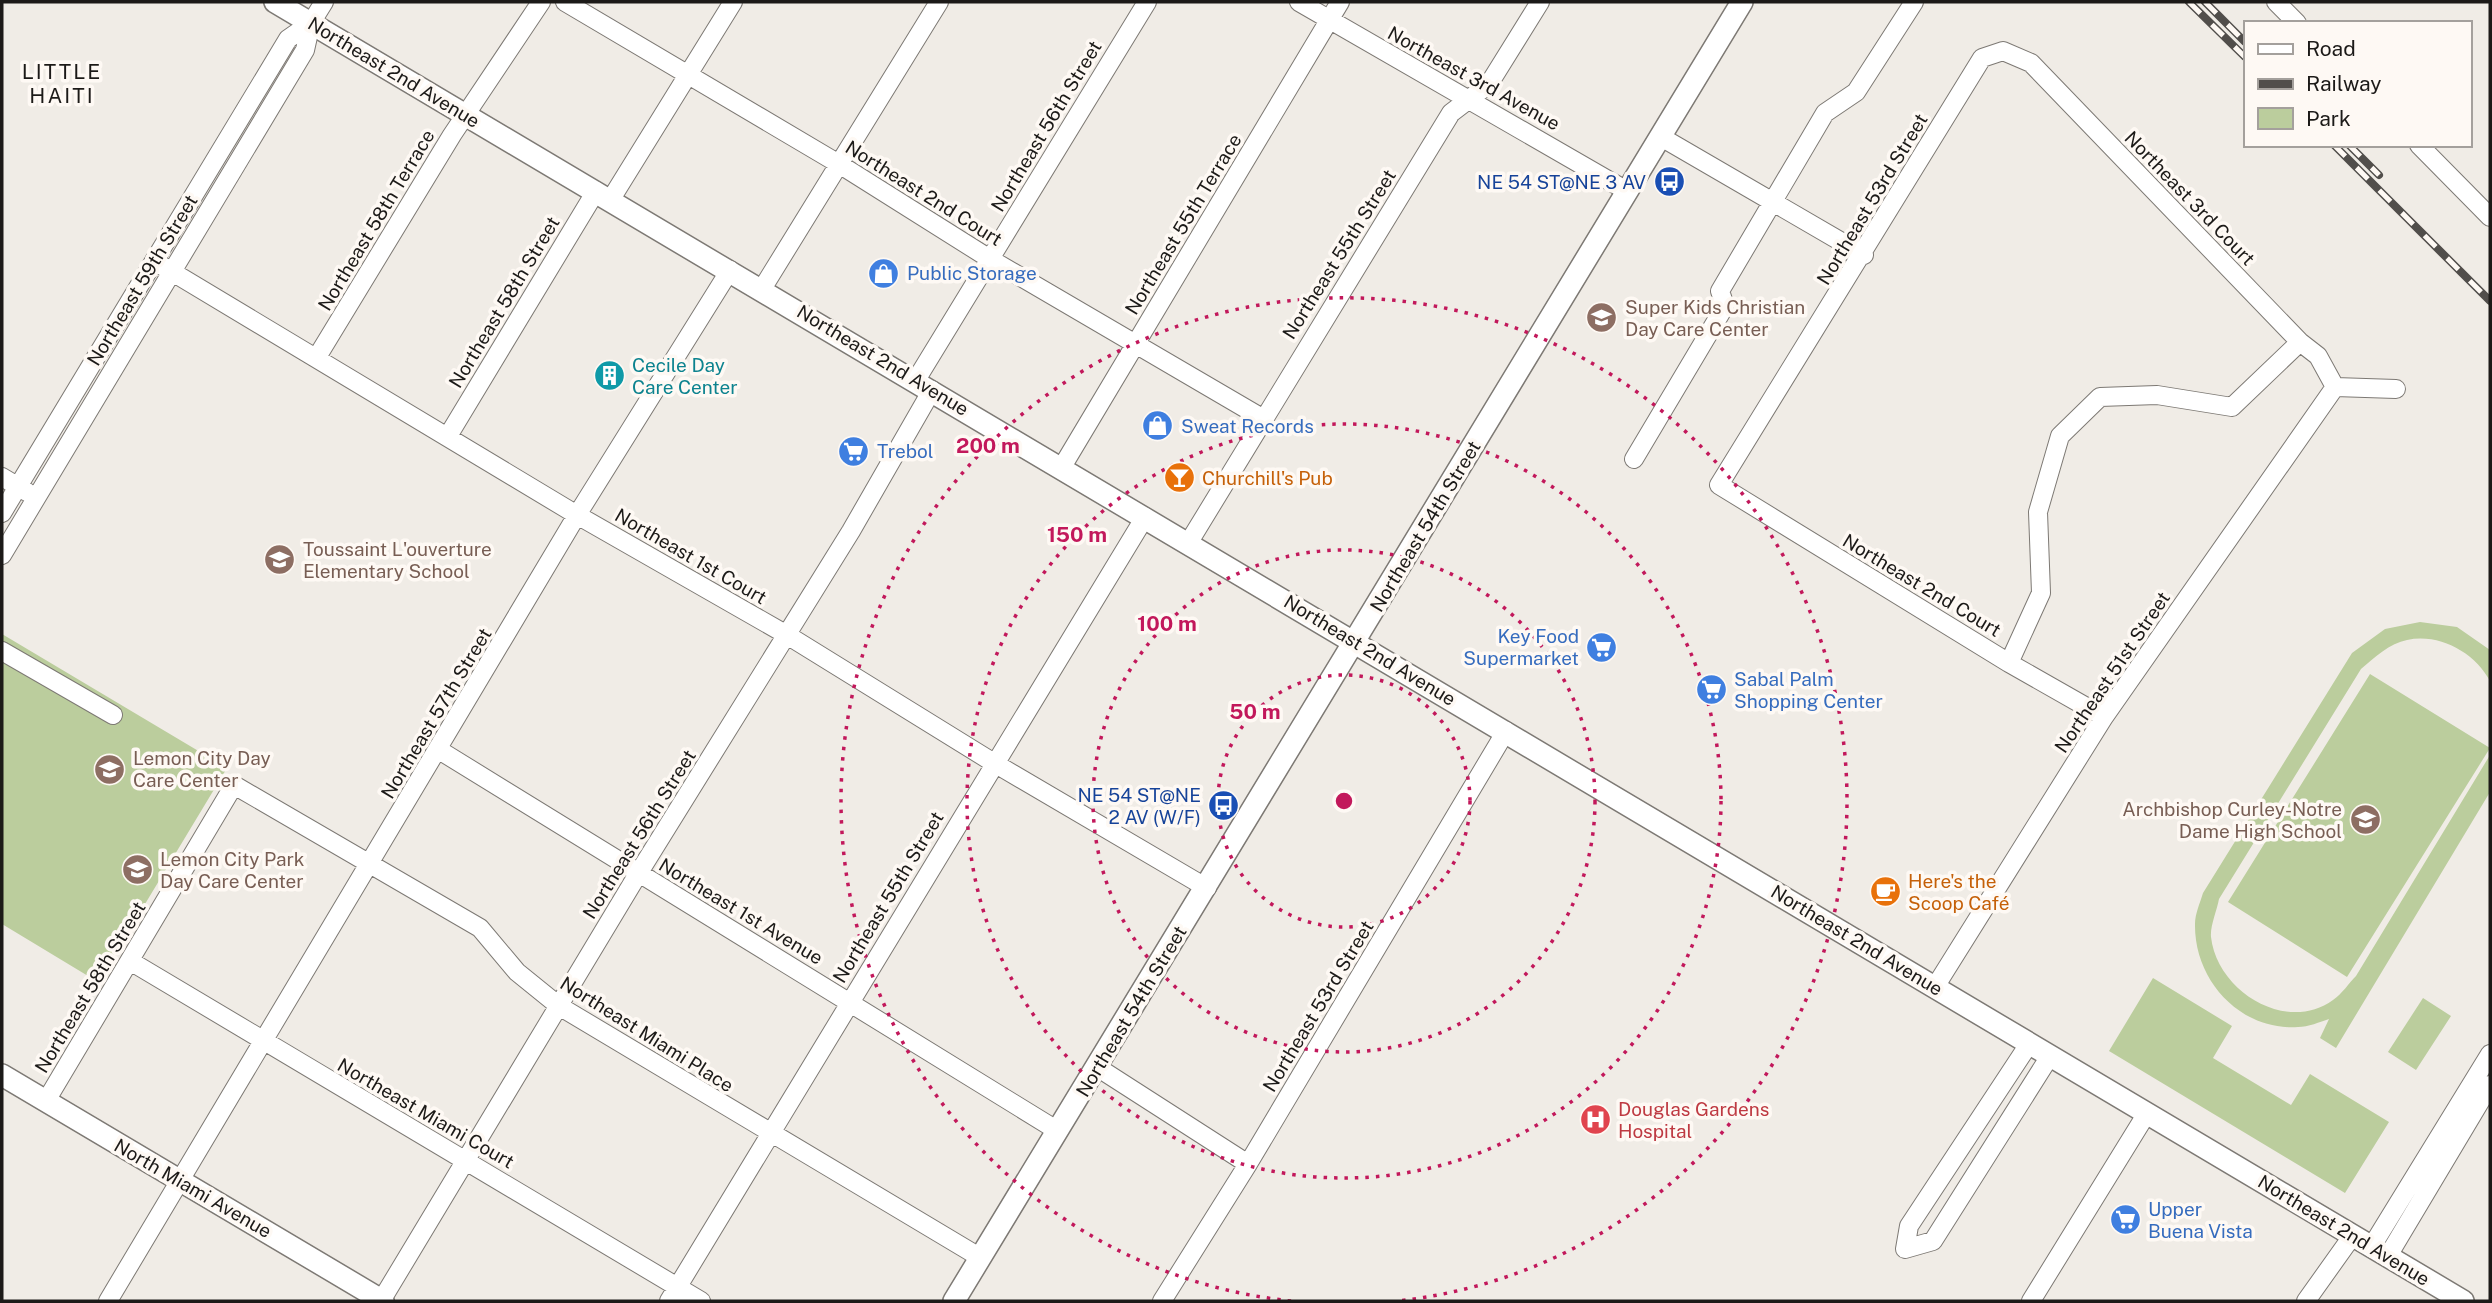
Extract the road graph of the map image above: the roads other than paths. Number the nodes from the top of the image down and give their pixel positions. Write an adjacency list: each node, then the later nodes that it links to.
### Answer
1 (275, 2): 16 (main road, Northeast 2nd Avenue)
2 (324, 2): 16 (street, Northeast 59th Street)
3 (541, 2): 20 (street, Northeast 58th Terrace)
4 (565, 2): 18 (street, Northeast 2nd Court)
5 (733, 2): 18 (street, Northeast 58th Street)
6 (939, 2): 23 (street)
7 (1147, 2): 29 (street, Northeast 56th Street)
8 (1299, 2): 14 (street, Northeast 3rd Avenue)
9 (1340, 2): 14 (street, Northeast 55th Terrace)
10 (1540, 2): 19 (street, Northeast 55th Street)
11 (1742, 2): 21 (main road, Northeast 54th Street)
12 (1914, 2): 26 (street)
13 (2276, 2): 15 (street)
14 (1329, 20): 19 (street, Northeast 3rd Avenue); 34 (street, Northeast 55th Terrace)
15 (2295, 21)
16 (312, 23): 20 (main road, Northeast 2nd Avenue); 30 (street, Northeast 59th Street); 32 (street, Northeast 59th Street)
17 (2003, 51): 28 (street, Northeast 53rd Street); 35 (street, Northeast 3rd Court)
18 (687, 76): 23 (street, Northeast 2nd Court); 25 (street, Northeast 58th Street)
19 (1471, 102): 24 (street, Northeast 3rd Avenue); 40 (street, Northeast 55th Street)
20 (466, 115): 25 (main road, Northeast 2nd Avenue); 36 (street, Northeast 58th Terrace)
21 (1661, 137): 24 (main road, Northeast 54th Street); 26 (street)
22 (2421, 147): 27 (street)
23 (839, 164): 29 (street, Northeast 2nd Court); 33 (street)
24 (1627, 191): 54 (main road, Northeast 54th Street)
25 (603, 195): 31 (main road, Northeast 2nd Avenue); 41 (street, Northeast 58th Street)
26 (1774, 204): 28 (street); 42 (street)
27 (2490, 216)
28 (1864, 254): 45 (street, Northeast 53rd Street)
29 (990, 259): 34 (street, Northeast 2nd Court); 37 (street, Northeast 56th Street)
30 (154, 261): 32 (street, Northeast 1st Court); 46 (street, Northeast 59th Street)
31 (730, 270): 33 (main road, Northeast 2nd Avenue); 49 (street, Northeast 57th Street)
32 (172, 272): 36 (street, Northeast 1st Court); 47 (street, Northeast 59th Street)
33 (762, 289): 37 (main road, Northeast 2nd Avenue)
34 (1137, 342): 40 (street, Northeast 2nd Court); 43 (street, Northeast 55th Terrace)
35 (2300, 342): 38 (street, Northeast 3rd Court); 56 (street)
36 (317, 357): 41 (street, Northeast 1st Court)
37 (924, 385): 43 (main road, Northeast 2nd Avenue); 53 (street, Northeast 56th Street)
38 (2335, 387): 39 (street); 58 (street, Northeast 51st Street)
39 (2396, 389)
40 (1262, 418): 51 (street, Northeast 55th Street)
41 (448, 436): 49 (street, Northeast 1st Court)
42 (1634, 459)
43 (1062, 467): 50 (main road, Northeast 2nd Avenue)
44 (2, 477): 46 (street)
45 (1719, 485): 56 (street, Northeast 2nd Court)
46 (18, 486): 47 (street); 48 (street, Northeast 59th Street)
47 (36, 497): 52 (street, Northeast 59th Street)
48 (2, 513)
49 (577, 515): 53 (street, Northeast 1st Court); 60 (street, Northeast 57th Street)
50 (1146, 517): 51 (main road, Northeast 2nd Avenue); 61 (street, Northeast 55th Street)
51 (1189, 542): 54 (main road, Northeast 2nd Avenue)
52 (2, 555)
53 (787, 635): 61 (street, Northeast 1st Court); 64 (street, Northeast 56th Street)
54 (1356, 642): 59 (main road, Northeast 2nd Avenue); 65 (main road, Northeast 54th Street)
55 (2, 651): 57 (street)
56 (2010, 663): 58 (street, Northeast 2nd Court)
57 (113, 715)
58 (2104, 717): 67 (street, Northeast 51st Street)
59 (1506, 731): 67 (main road, Northeast 2nd Avenue); 82 (street, Northeast 53rd Street)
60 (439, 750): 63 (street, Northeast 57th Street); 64 (street, Northeast 1st Avenue)
61 (994, 763): 65 (street, Northeast 1st Court); 68 (street, Northeast 55th Street)
62 (234, 785): 63 (street, Northeast Miami Place); 66 (street, Northeast 58th Street)
63 (369, 865): 69 (street, Northeast Miami Place); 70 (street, Northeast 57th Street)
64 (638, 874): 68 (street, Northeast 1st Avenue); 69 (street, Northeast 56th Street)
65 (1206, 888): 74 (main road, Northeast 54th Street)
66 (130, 961): 70 (street, Northeast Miami Court); 77 (street, Northeast 58th Street)
67 (1935, 987): 71 (main road, Northeast 2nd Avenue)
68 (850, 1000): 79 (street, Northeast 1st Avenue); 80 (street, Northeast 55th Street)
69 (559, 1006): 80 (street, Northeast Miami Place); 81 (street, Northeast 56th Street)
70 (261, 1042): 81 (street, Northeast Miami Court); 83 (street, Northeast 57th Street)
71 (2029, 1044): 73 (main road, Northeast 2nd Avenue); 84 (street)
72 (2490, 1054): 87 (street)
73 (2050, 1056): 78 (main road, Northeast 2nd Avenue); 85 (street)
74 (1097, 1067): 79 (main road, Northeast 54th Street); 82 (street)
75 (2, 1075): 77 (main road, North Miami Avenue)
76 (2490, 1085): 87 (street)
77 (46, 1101): 83 (main road, North Miami Avenue)
78 (2147, 1113): 86 (main road, Northeast 2nd Avenue); 95 (street)
79 (1058, 1131): 88 (main road, Northeast 54th Street)
80 (770, 1134): 88 (street, Northeast Miami Place); 89 (street, Northeast 55th Street)
81 (467, 1161): 89 (street, Northeast Miami Court); 91 (street, Northeast 56th Street)
82 (1248, 1164): 94 (street, Northeast 53rd Street)
83 (181, 1179): 90 (street, Northeast 57th Street); 91 (main road, North Miami Avenue)
84 (1931, 1194): 85 (street); 85 (street)
85 (1954, 1209)
86 (2353, 1235): 87 (main road, Northeast 2nd Avenue); 96 (street)
87 (2380, 1251): 97 (main road, Northeast 2nd Avenue)
88 (981, 1258): 93 (main road, Northeast 54th Street)
89 (673, 1294): 92 (street, Northeast Miami Court)
90 (108, 1301)
91 (382, 1301)
92 (701, 1301)
93 (954, 1301)
94 (1162, 1301)
95 (2031, 1301)
96 (2306, 1301)
97 (2463, 1301)

